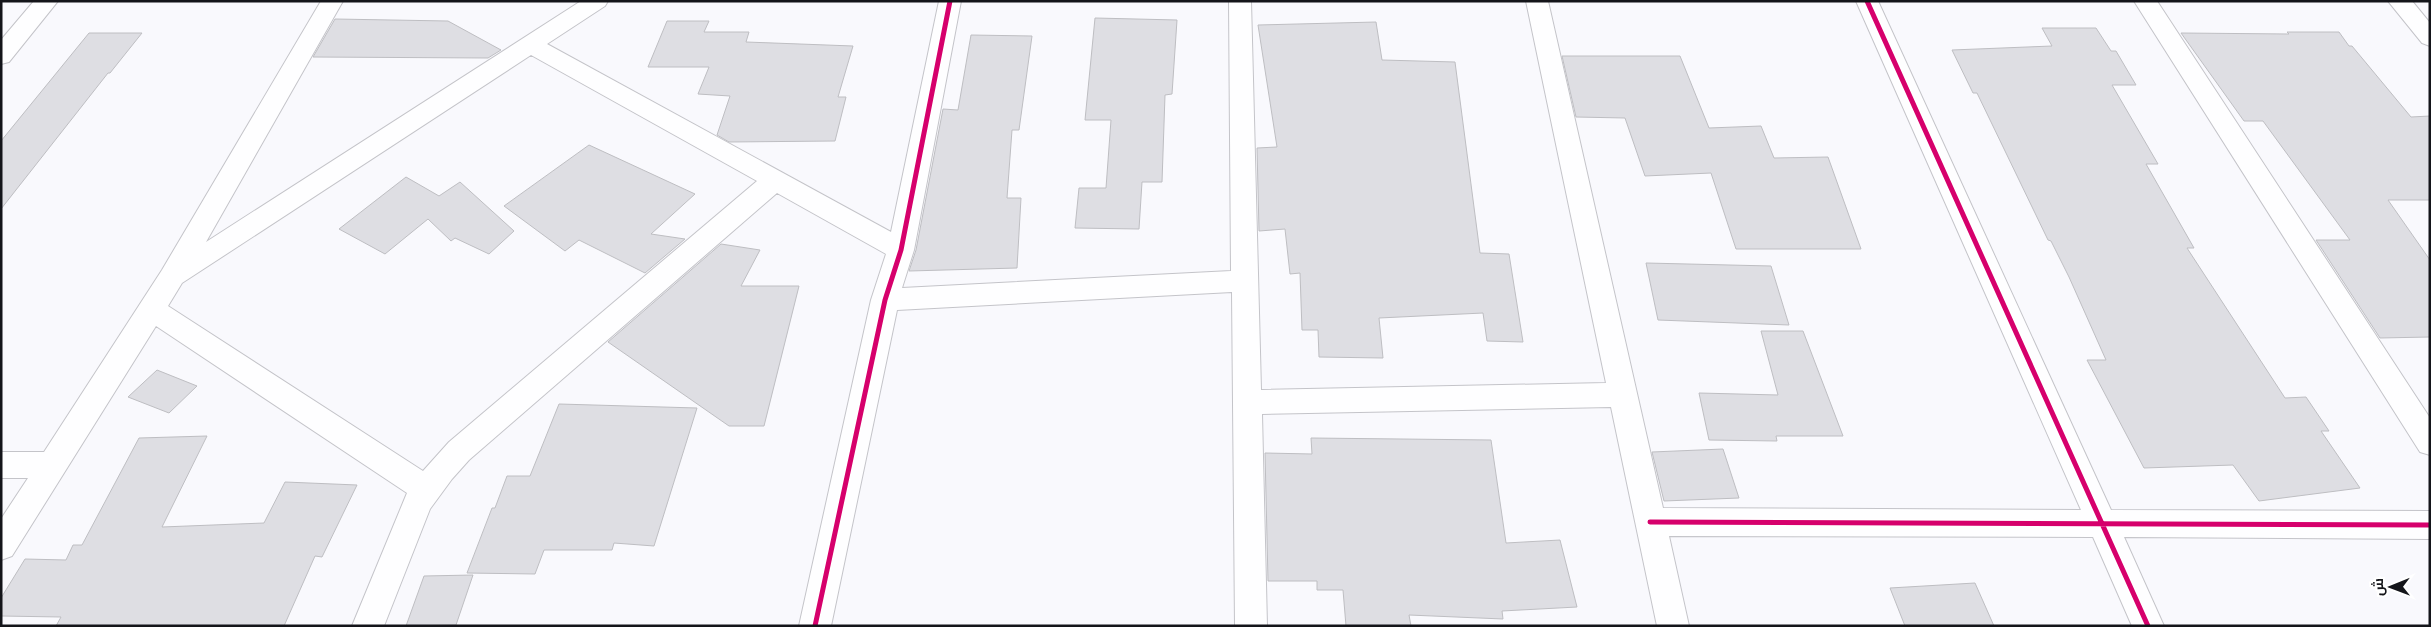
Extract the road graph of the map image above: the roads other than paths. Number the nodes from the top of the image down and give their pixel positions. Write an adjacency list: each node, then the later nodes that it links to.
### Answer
1 (47, 1): 12 (street)
2 (332, 1): 15 (street)
3 (597, 1): 11 (street)
4 (950, 1): 14 (street)
5 (1240, 1): 16 (street)
6 (1537, 1): 19 (street)
7 (1867, 1): 26 (street)
8 (2145, 1): 21 (street)
9 (2399, 1): 10 (street)
10 (2430, 38)
11 (531, 45): 13 (street); 15 (street)
12 (1, 56)
13 (775, 180): 14 (street); 24 (street)
14 (901, 250): 17 (street)
15 (172, 277): 18 (street)
16 (1245, 281): 17 (street); 20 (street)
17 (885, 300): 30 (street)
18 (152, 308): 23 (street); 24 (street)
19 (1622, 395): 20 (street); 25 (street)
20 (1247, 402): 31 (street)
21 (2430, 443)
22 (1, 465): 23 (street)
23 (52, 466): 28 (street)
24 (426, 489): 29 (street)
25 (1650, 522): 26 (street); 32 (street)
26 (2102, 523): 27 (street); 33 (street)
27 (2430, 525)
28 (1, 546)
29 (368, 626)
30 (815, 626)
31 (1251, 626)
32 (1673, 626)
33 (2148, 626)

